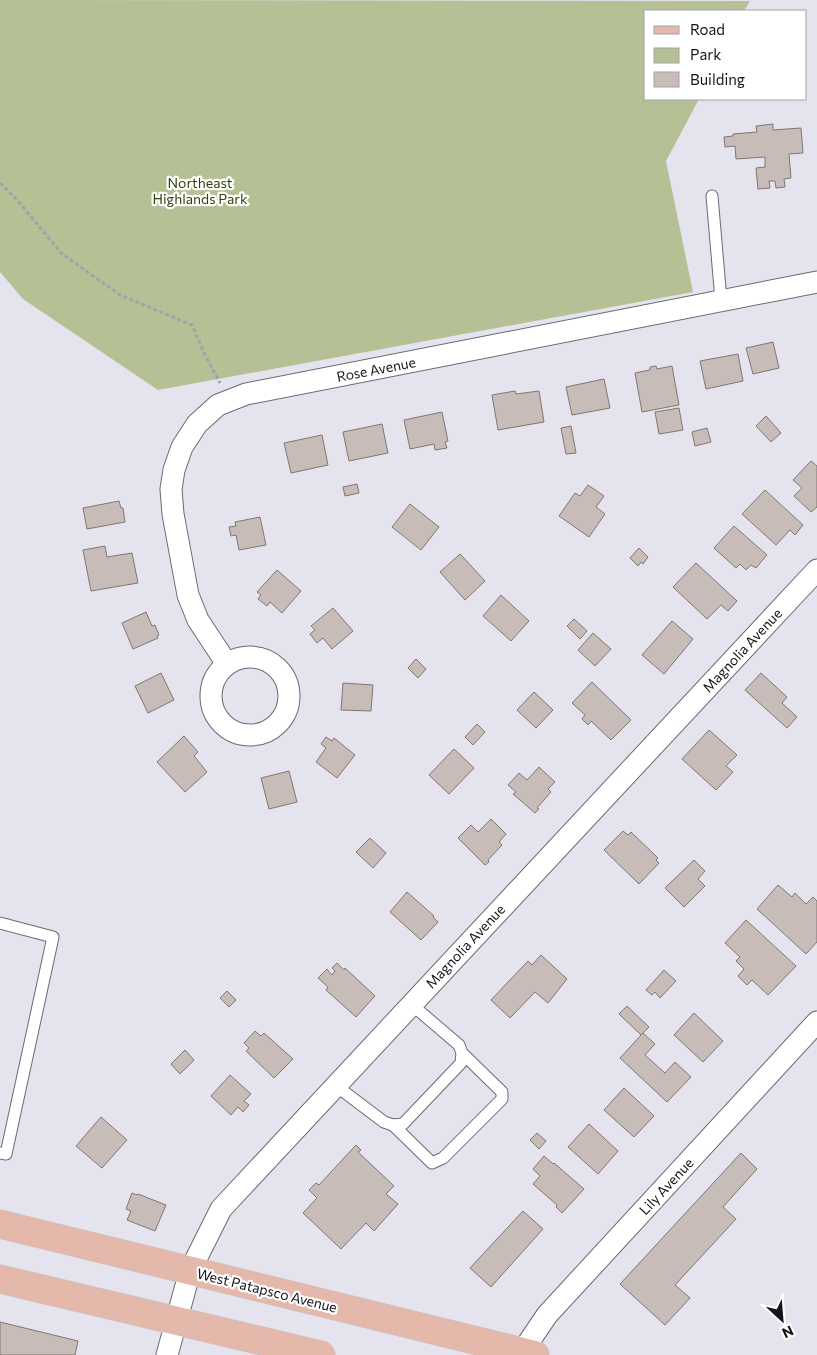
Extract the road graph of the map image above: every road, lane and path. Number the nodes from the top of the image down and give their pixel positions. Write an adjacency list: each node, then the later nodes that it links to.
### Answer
1 (0, 183): 5 (path)
2 (712, 196): 4 (lane)
3 (817, 282): 4 (street, Rose Avenue)
4 (721, 300): 5 (street, Rose Avenue)
5 (230, 401): 7 (street, Rose Avenue)
6 (817, 570): 9 (street, Magnolia Avenue)
7 (227, 664)
8 (0, 923): 14 (lane)
9 (411, 1004): 11 (lane); 12 (street, Magnolia Avenue)
10 (817, 1022): 19 (street, Lily Avenue)
11 (462, 1053): 13 (lane); 13 (lane)
12 (335, 1085): 13 (lane); 16 (street, Magnolia Avenue)
13 (393, 1126)
14 (0, 1153)
15 (0, 1224): 16 (main road, West Patapsco Avenue)
16 (190, 1271): 18 (street, Magnolia Avenue); 19 (main road, West Patapsco Avenue)
17 (0, 1279): 18 (main road)
18 (176, 1320): 20 (street, Magnolia Avenue); 21 (main road)
19 (525, 1354)
20 (167, 1355)
21 (321, 1355)

